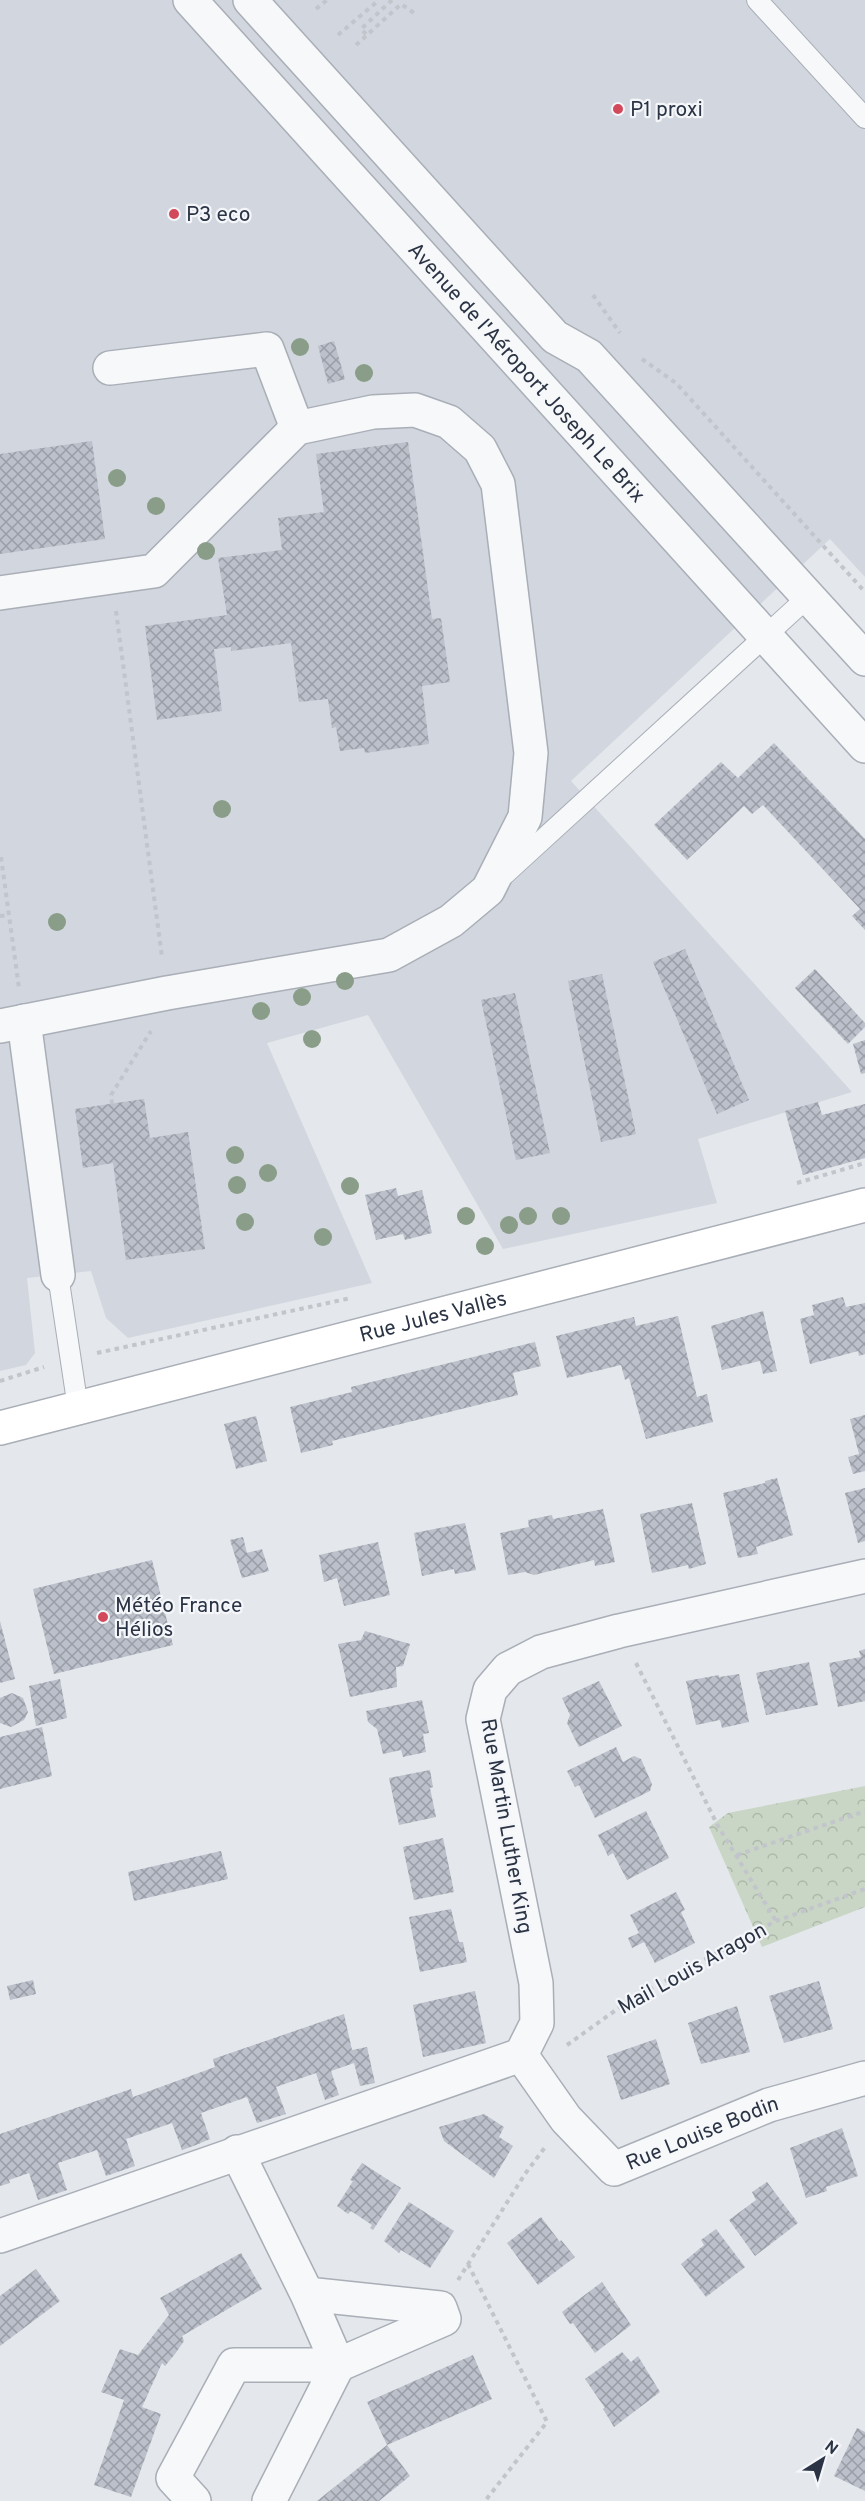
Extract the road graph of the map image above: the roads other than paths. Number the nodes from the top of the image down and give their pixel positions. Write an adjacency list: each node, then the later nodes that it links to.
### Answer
1 (190, 0): 9 (street, Avenue de l'Aéroport Joseph Le Brix)
2 (250, 0): 8 (street, Avenue de l'Aéroport Joseph Le Brix)
3 (757, 0): 4 (lane)
4 (865, 118)
5 (110, 368): 6 (street)
6 (297, 428): 7 (street); 12 (street)
7 (0, 593)
8 (808, 597): 9 (lane); 10 (street, Avenue de l'Aéroport Joseph Le Brix)
9 (766, 635): 11 (street, Avenue de l'Aéroport Joseph Le Brix); 12 (lane)
10 (865, 659)
11 (865, 746)
12 (488, 890): 13 (street)
13 (12, 1024): 15 (street)
14 (865, 1205): 16 (street, Rue Jules Vallès)
15 (58, 1275): 16 (lane)
16 (78, 1408): 17 (street, Rue Jules Vallès)
17 (0, 1428)
18 (865, 1576): 19 (street, Rue Martin Luther King)
19 (526, 2062): 20 (street, Rue Louise Bodin); 21 (street)
20 (865, 2078)
21 (237, 2152): 22 (street); 23 (street)
22 (0, 2236)
23 (308, 2294): 24 (street); 24 (street)
24 (338, 2365): 25 (street); 26 (street)
25 (194, 2501)
26 (269, 2501)

